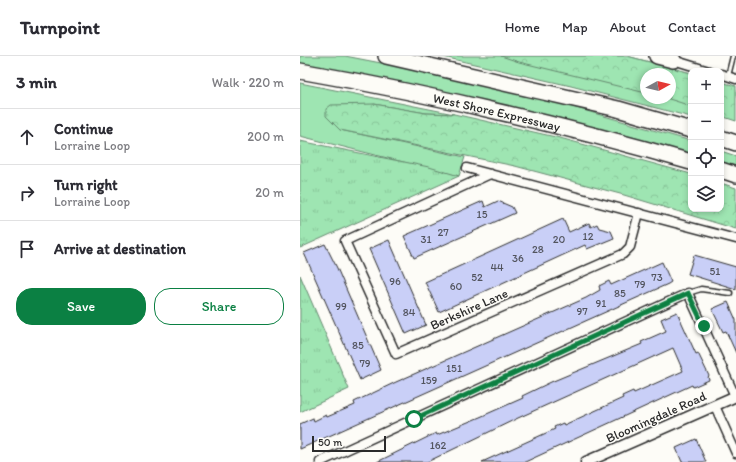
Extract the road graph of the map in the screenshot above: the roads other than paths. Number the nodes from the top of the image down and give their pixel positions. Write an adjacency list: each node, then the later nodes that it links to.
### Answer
1 (386, 56): 9 (highway)
2 (657, 56): 4 (highway)
3 (733, 56): 7 (lane)
4 (673, 60): 5 (street)
5 (700, 68)
6 (300, 72): 12 (highway, West Shore Expressway)
7 (724, 75): 8 (street)
8 (736, 79)
9 (688, 129)
10 (724, 139): 11 (highway)
11 (736, 143)
12 (688, 161)
13 (467, 168): 15 (street)
14 (724, 171): 16 (highway)
15 (490, 174): 17 (street); 17 (street, Berkshire Lane)
16 (736, 175)
17 (639, 212): 18 (street)
18 (736, 239)
19 (688, 293): 20 (lane); 21 (street); 25 (street)
20 (730, 293)
21 (736, 396): 22 (street, Bloomingdale Road)
22 (715, 406): 23 (street); 24 (street, Bloomingdale Road)
23 (736, 453)
24 (600, 459): 26 (street, Bloomingdale Road)
25 (320, 462)
26 (586, 462)

